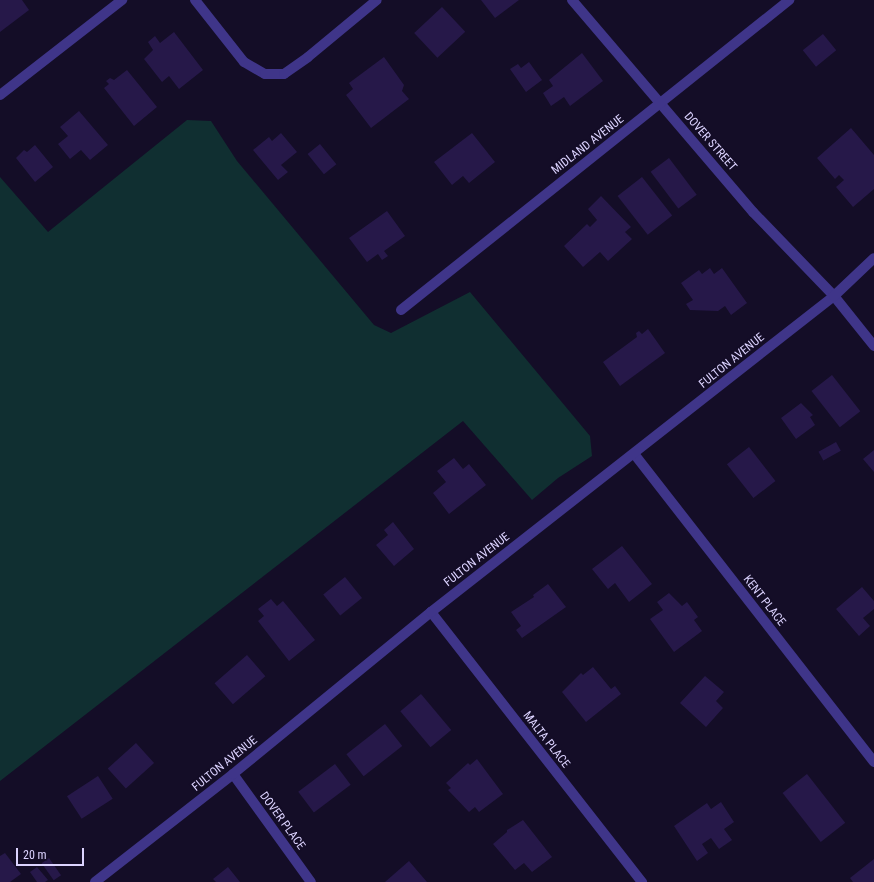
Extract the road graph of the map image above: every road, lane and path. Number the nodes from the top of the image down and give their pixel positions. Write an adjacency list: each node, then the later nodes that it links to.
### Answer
1 (122, 0): 6 (street)
2 (194, 0): 3 (street)
3 (377, 0)
4 (572, 0): 7 (street, DOVER STREET)
5 (790, 0): 7 (street, MIDLAND AVENUE)
6 (0, 95)
7 (660, 105): 9 (street, DOVER STREET); 10 (street, MIDLAND AVENUE)
8 (874, 258): 9 (street, FULTON AVENUE)
9 (834, 296): 11 (street, DOVER STREET); 12 (street, FULTON AVENUE)
10 (401, 310)
11 (874, 346)
12 (635, 455): 13 (street, FULTON AVENUE); 14 (street, KENT PLACE)
13 (431, 612): 15 (street, FULTON AVENUE); 18 (street, MALTA PLACE)
14 (874, 762)
15 (233, 774): 16 (street, FULTON AVENUE); 17 (street, DOVER PLACE)
16 (95, 882)
17 (311, 882)
18 (642, 882)

